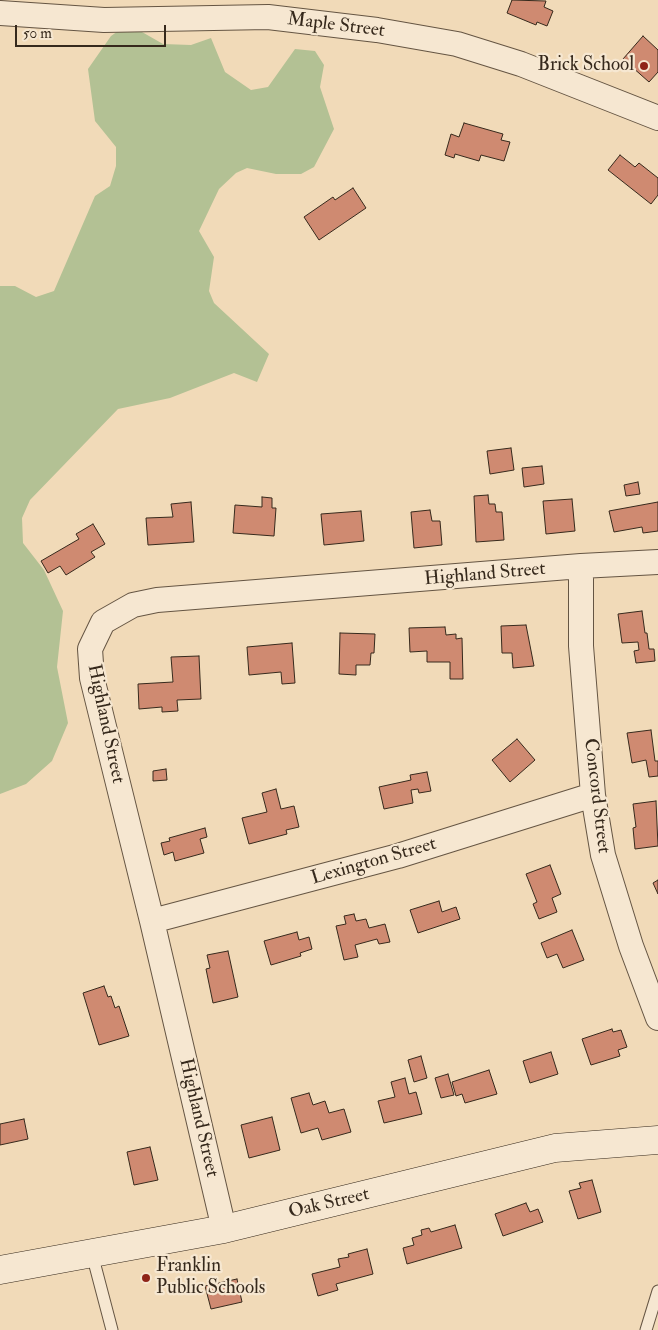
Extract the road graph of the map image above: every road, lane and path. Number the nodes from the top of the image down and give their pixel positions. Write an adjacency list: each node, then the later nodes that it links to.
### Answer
1 (0, 13): 2 (street, Maple Street)
2 (658, 118)
3 (658, 562): 4 (street, Highland Street)
4 (582, 566): 5 (street, Concord Street); 6 (street, Highland Street)
5 (593, 795): 6 (street, Lexington Street); 7 (street, Concord Street)
6 (152, 922): 9 (street, Highland Street)
7 (658, 1018)
8 (658, 1140): 9 (main road, Oak Street)
9 (224, 1229): 10 (main road, Oak Street)
10 (92, 1254): 11 (main road, Oak Street); 13 (lane)
11 (0, 1270)
12 (658, 1291): 14 (lane)
13 (112, 1330)
14 (646, 1330)

